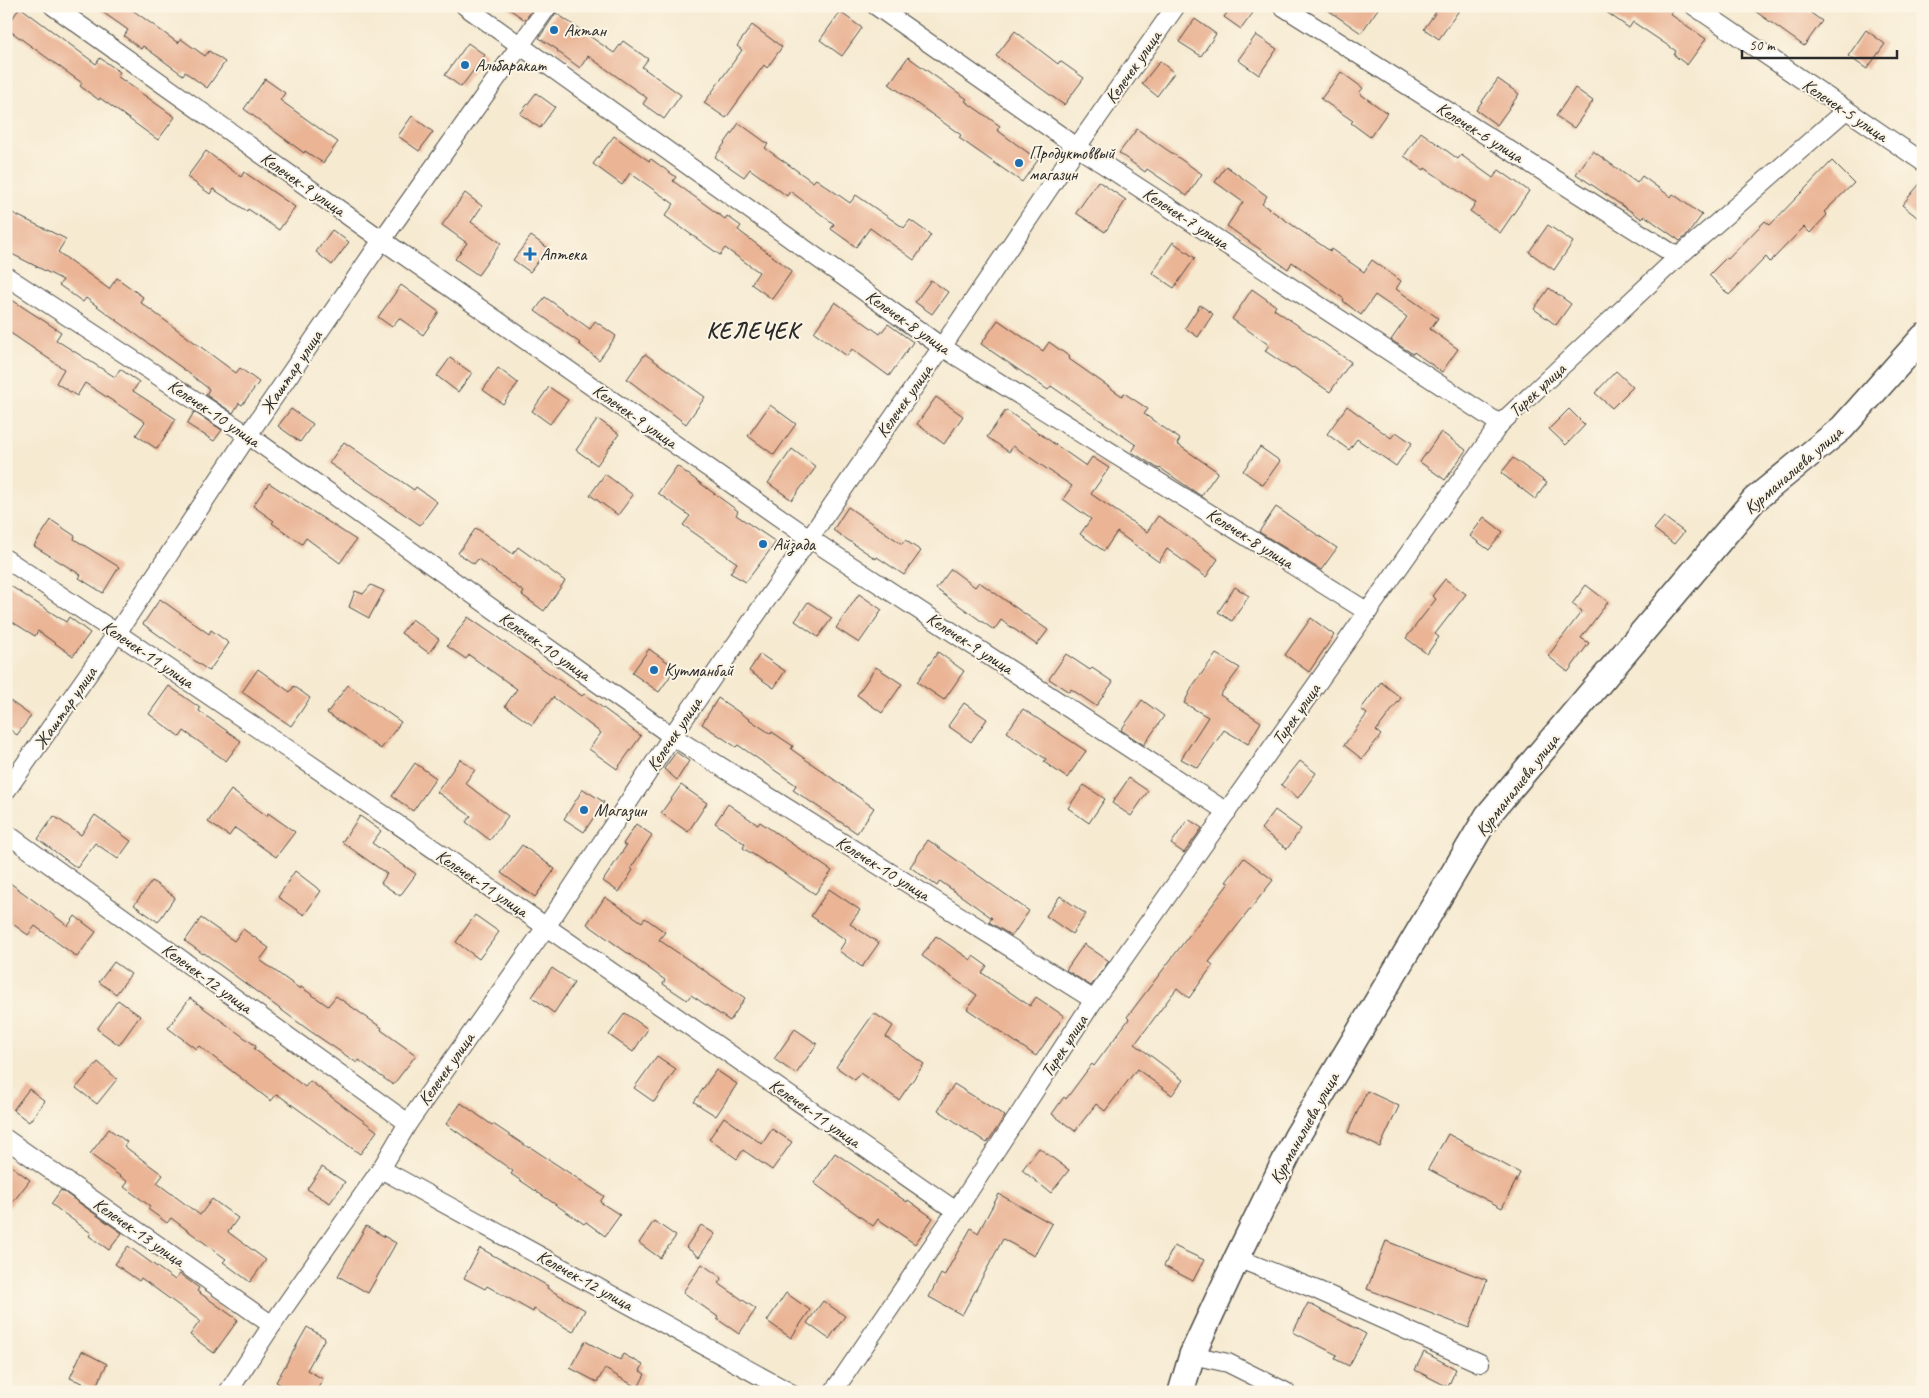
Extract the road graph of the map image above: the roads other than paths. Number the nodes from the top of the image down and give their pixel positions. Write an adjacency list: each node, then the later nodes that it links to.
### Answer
1 (53, 6): 12 (street, Келечек-9 улица)
2 (465, 6): 8 (street, Келечек-8 улица)
3 (548, 6): 8 (street, Жаштар улица)
4 (876, 6): 10 (street, Келечек-7 улица)
5 (1176, 6): 10 (street, Келечек улица)
6 (1282, 6): 13 (street, Келечек-6 улица)
7 (1694, 6): 9 (street, Келечек-5 улица)
8 (521, 46): 12 (street, Жаштар улица); 16 (street, Келечек-8 улица)
9 (1846, 110): 11 (street, Келечек-5 улица); 13 (street, Тирек улица)
10 (1077, 147): 16 (street, Келечек улица); 17 (street, Келечек-7 улица)
11 (1923, 162)
12 (382, 240): 18 (street, Жаштар улица); 19 (street, Келечек-9 улица)
13 (1678, 257): 17 (street, Тирек улица)
14 (6, 276): 18 (street, Келечек-10 улица)
15 (1923, 336): 33 (street, Курманалиева улица)
16 (942, 347): 19 (street, Келечек улица); 21 (street, Келечек-8 улица)
17 (1500, 424): 21 (street, Тирек улица)
18 (248, 436): 22 (street, Жаштар улица); 23 (street, Келечек-10 улица)
19 (810, 538): 23 (street, Келечек улица); 25 (street, Келечек-9 улица)
20 (6, 559): 22 (street, Келечек-11 улица)
21 (1368, 612): 25 (street, Тирек улица)
22 (118, 633): 24 (street, Жаштар улица); 27 (street, Келечек-11 улица)
23 (672, 736): 27 (street, Келечек улица); 28 (street, Келечек-10 улица)
24 (6, 791)
25 (1227, 812): 28 (street, Тирек улица)
26 (6, 833): 29 (street, Келечек-12 улица)
27 (546, 927): 29 (street, Келечек улица); 32 (street, Келечек-11 улица)
28 (1094, 1000): 32 (street, Тирек улица)
29 (408, 1123): 31 (street, Келечек улица)
30 (6, 1139): 34 (street, Келечек-13 улица)
31 (382, 1169): 34 (street, Келечек улица); 38 (street, Келечек-12 улица)
32 (956, 1211): 39 (street, Тирек улица)
33 (1237, 1258): 35 (street, Курманалиева улица); 36 (street)
34 (272, 1325): 37 (street, Келечек улица)
35 (1192, 1355): 40 (street, Курманалиева улица); 41 (street)
36 (1480, 1363)
37 (233, 1390)
38 (790, 1392)
39 (833, 1392)
40 (1181, 1392)
41 (1286, 1392)

